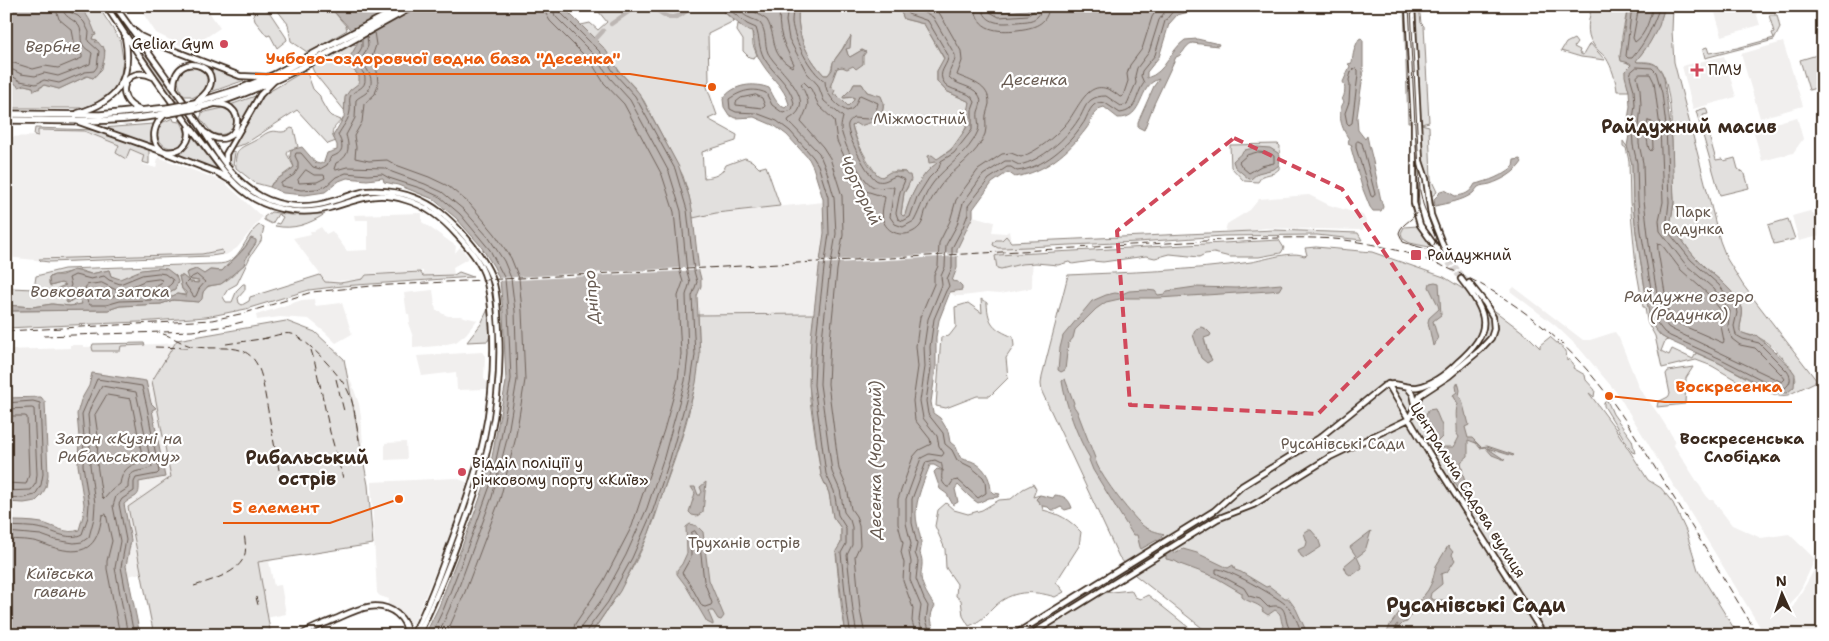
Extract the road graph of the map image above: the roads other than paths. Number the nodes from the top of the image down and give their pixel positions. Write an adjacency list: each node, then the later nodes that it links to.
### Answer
1 (106, 6): 8 (main road)
2 (115, 6): 7 (main road)
3 (404, 6): 11 (main road)
4 (413, 6): 11 (main road)
5 (1408, 6): 26 (main road)
6 (1412, 6): 27 (main road)
7 (123, 18): 8 (main road); 9 (main road)
8 (118, 25): 10 (main road)
9 (129, 26): 13 (main road); 14 (main road)
10 (124, 33): 12 (main road); 20 (main road)
11 (295, 67): 13 (main road)
12 (154, 77): 17 (main road); 22 (main road)
13 (275, 77): 15 (main road); 16 (main road); 24 (main road)
14 (174, 88): 16 (main road); 23 (main road)
15 (212, 104): 16 (main road); 23 (main road)
16 (196, 105): 18 (main road, bridge)
17 (146, 112): 18 (main road); 20 (main road)
18 (168, 112): 20 (main road); 22 (main road)
19 (6, 114): 20 (main road)
20 (72, 118): 21 (main road); 25 (main road)
21 (6, 120)
22 (186, 122): 25 (main road)
23 (203, 130): 24 (main road)
24 (229, 172): 37 (main road)
25 (234, 183): 36 (main road)
26 (1440, 253)
27 (1447, 256)
28 (1461, 279): 31 (main road)
29 (1469, 283): 32 (main road)
30 (1388, 384): 31 (main road); 33 (main road, Центральна Садова вулиця); 38 (main road)
31 (1407, 387): 32 (main road)
32 (1415, 404): 33 (main road)
33 (1409, 419): 39 (main road); 40 (main road, Центральна Садова вулиця)
34 (302, 635): 35 (main road)
35 (407, 635)
36 (412, 635)
37 (418, 635)
38 (1014, 635)
39 (1030, 635)
40 (1544, 635)

